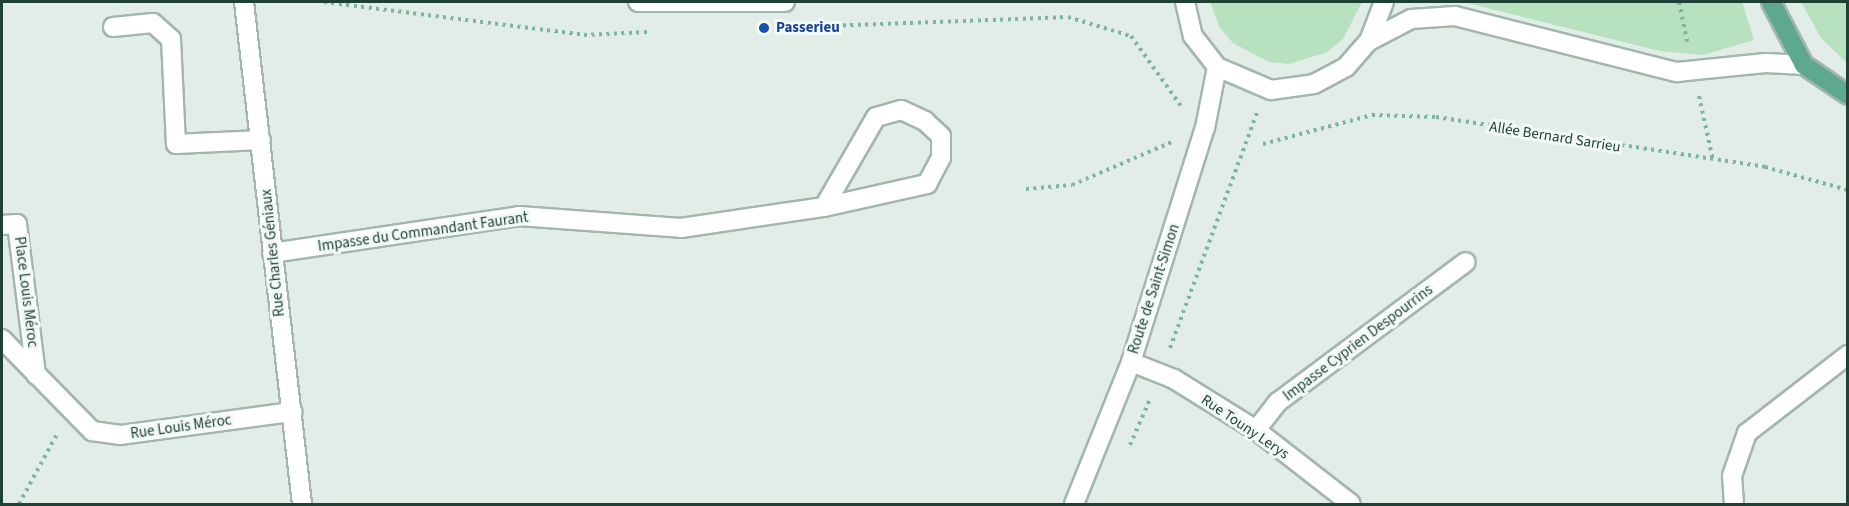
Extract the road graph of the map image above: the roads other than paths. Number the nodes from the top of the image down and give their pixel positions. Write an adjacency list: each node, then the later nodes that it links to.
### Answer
1 (244, 2): 12 (street, Rue Charles Géniaux)
2 (638, 2): 3 (street)
3 (785, 2)
4 (1384, 2): 8 (street)
5 (1771, 2): 9 (main road)
6 (1182, 5): 10 (street)
7 (113, 27): 12 (street)
8 (1370, 40): 9 (street); 10 (street)
9 (1804, 65): 11 (main road)
10 (1217, 67): 19 (street, Route de Saint-Simon)
11 (1848, 95)
12 (261, 140): 15 (street, Rue Charles Géniaux)
13 (824, 207): 13 (street, Impasse du Commandant Faurant); 15 (street, Impasse du Commandant Faurant)
14 (2, 225): 20 (street, Place Louis Méroc)
15 (272, 253): 21 (street, Rue Charles Géniaux)
16 (1466, 262): 22 (street, Impasse Cyprien Despourrins)
17 (2, 339): 20 (street, Rue Louis Méroc)
18 (1848, 355): 26 (street)
19 (1131, 362): 22 (street, Rue Touny Lerys); 24 (street, Route de Saint-Simon)
20 (36, 375): 21 (street, Rue Louis Méroc)
21 (292, 412): 23 (street, Rue Charles Géniaux)
22 (1256, 430): 25 (street, Rue Touny Lerys)
23 (302, 504)
24 (1074, 504)
25 (1351, 504)
26 (1734, 504)

